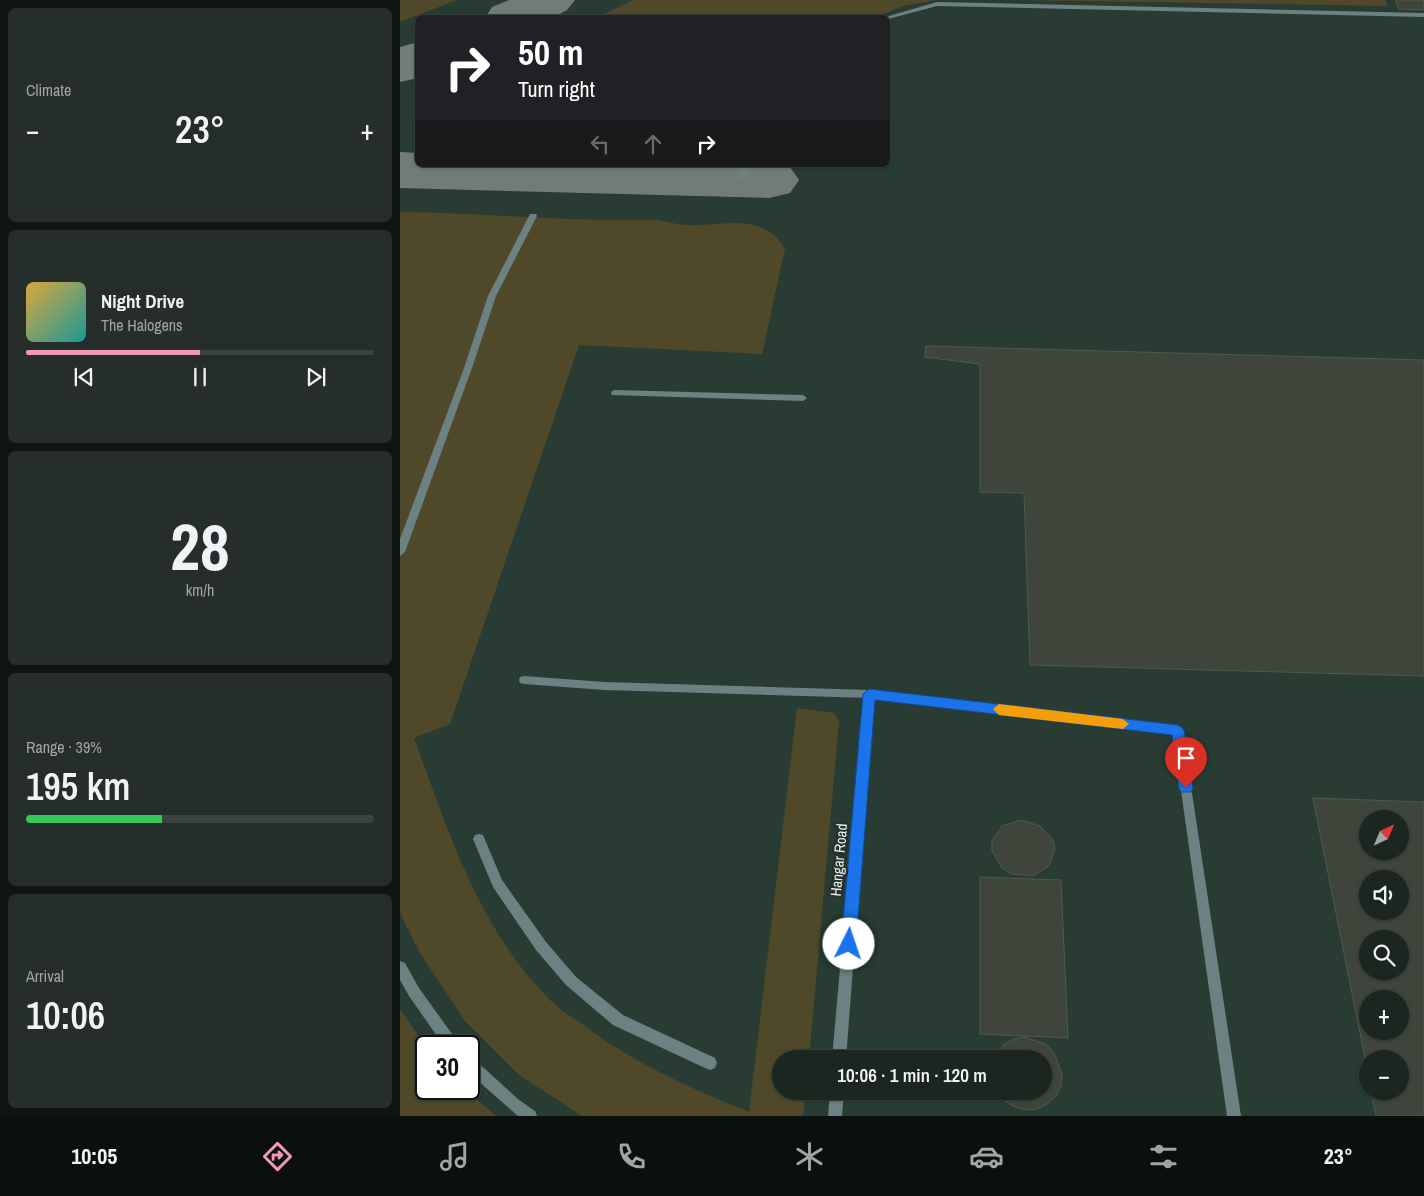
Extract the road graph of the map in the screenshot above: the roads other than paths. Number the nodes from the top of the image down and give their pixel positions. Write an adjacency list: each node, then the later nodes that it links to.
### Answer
1 (1424, 15): 2 (street)
2 (890, 17)
3 (746, 167): 4 (street)
4 (741, 179)
5 (533, 216): 8 (street)
6 (615, 393): 7 (street)
7 (803, 398)
8 (400, 552)
9 (524, 680): 10 (street)
10 (869, 694): 14 (street, Hangar Road); 20 (street)
11 (479, 839): 15 (street)
12 (400, 968): 13 (street)
13 (444, 1035)
14 (840, 1050)
15 (710, 1064)
16 (480, 1074): 18 (street)
17 (836, 1100): 19 (street)
18 (530, 1116)
19 (835, 1116)
20 (1234, 1116)

